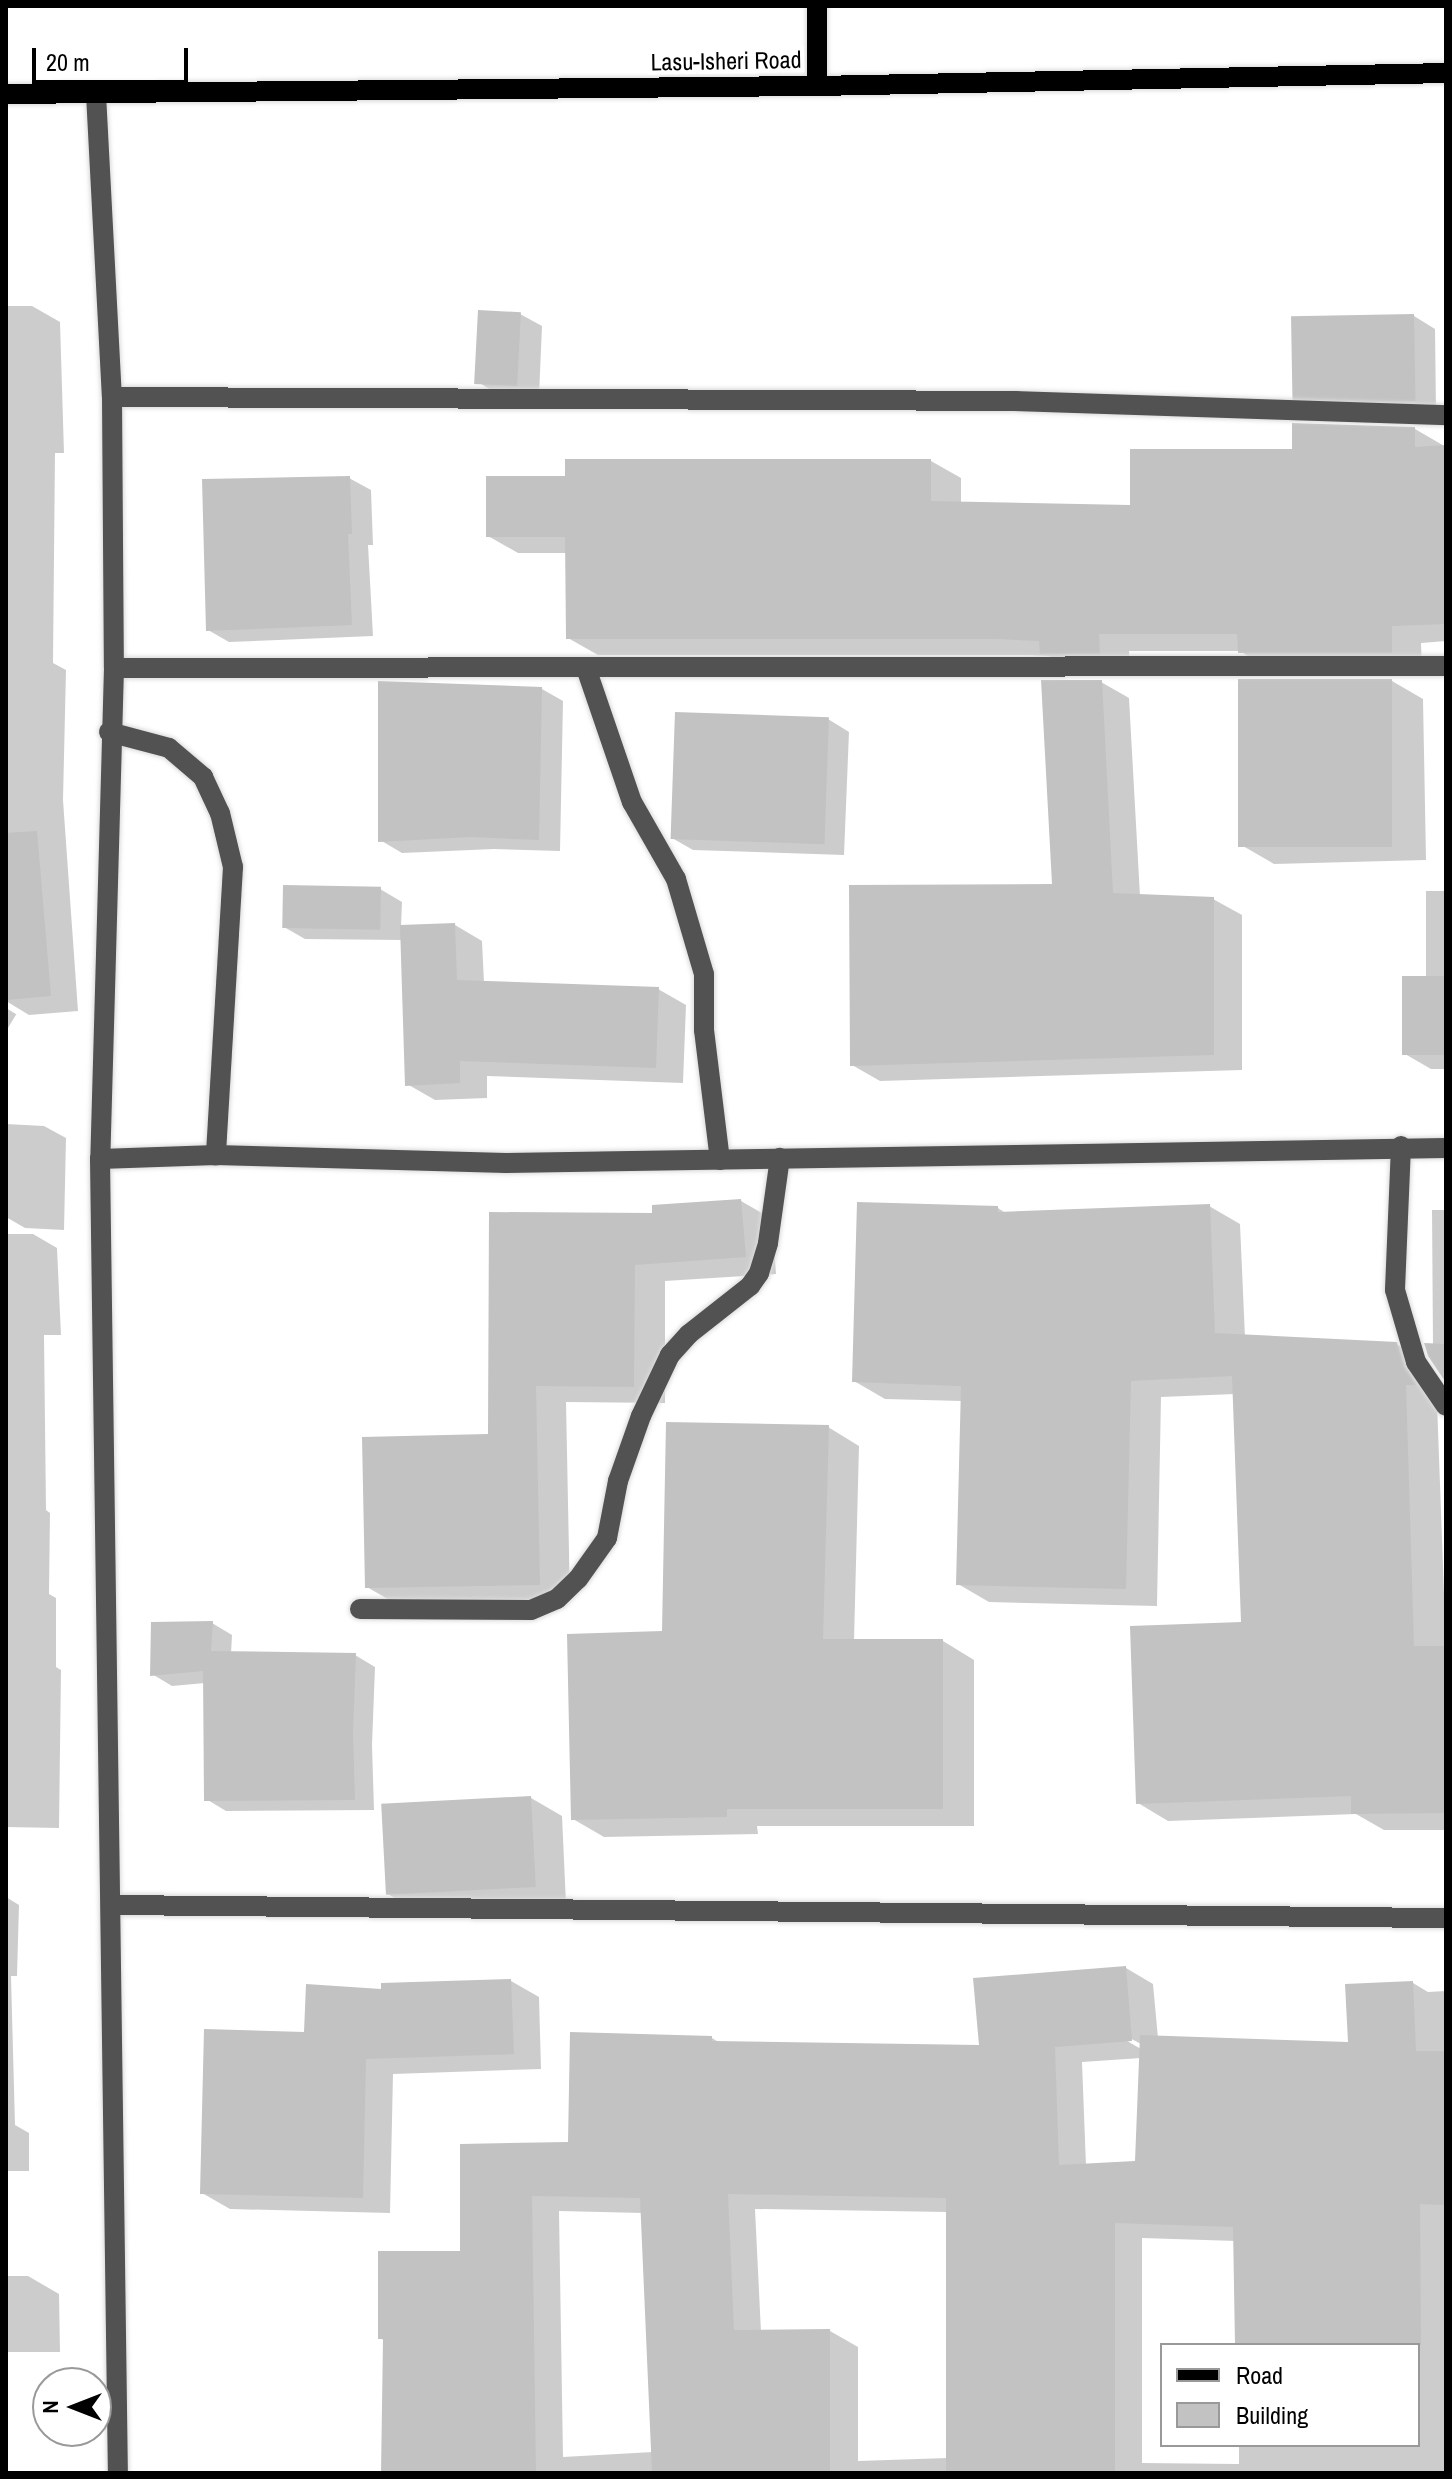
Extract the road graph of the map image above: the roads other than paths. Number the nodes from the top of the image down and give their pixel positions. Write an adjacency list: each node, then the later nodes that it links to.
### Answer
1 (817, 6): 3 (main road)
2 (1446, 73): 3 (main road, Lasu-Isheri Road)
3 (817, 86): 5 (main road, Lasu-Isheri Road)
4 (6, 94): 5 (main road, Lasu-Isheri Road)
5 (96, 94): 6 (street)
6 (112, 397): 7 (street); 9 (street)
7 (1446, 415)
8 (1446, 666): 10 (street)
9 (114, 668): 10 (street); 11 (street)
10 (586, 668): 17 (street)
11 (109, 732): 14 (street); 16 (street)
12 (1401, 1146): 13 (street); 15 (street); 18 (street)
13 (1446, 1148)
14 (216, 1155): 16 (street); 17 (street)
15 (780, 1158): 17 (street); 19 (street)
16 (100, 1159): 20 (street)
17 (720, 1160)
18 (1446, 1406)
19 (360, 1609)
20 (112, 1905): 21 (street); 22 (street)
21 (1446, 1918)
22 (118, 2473)

